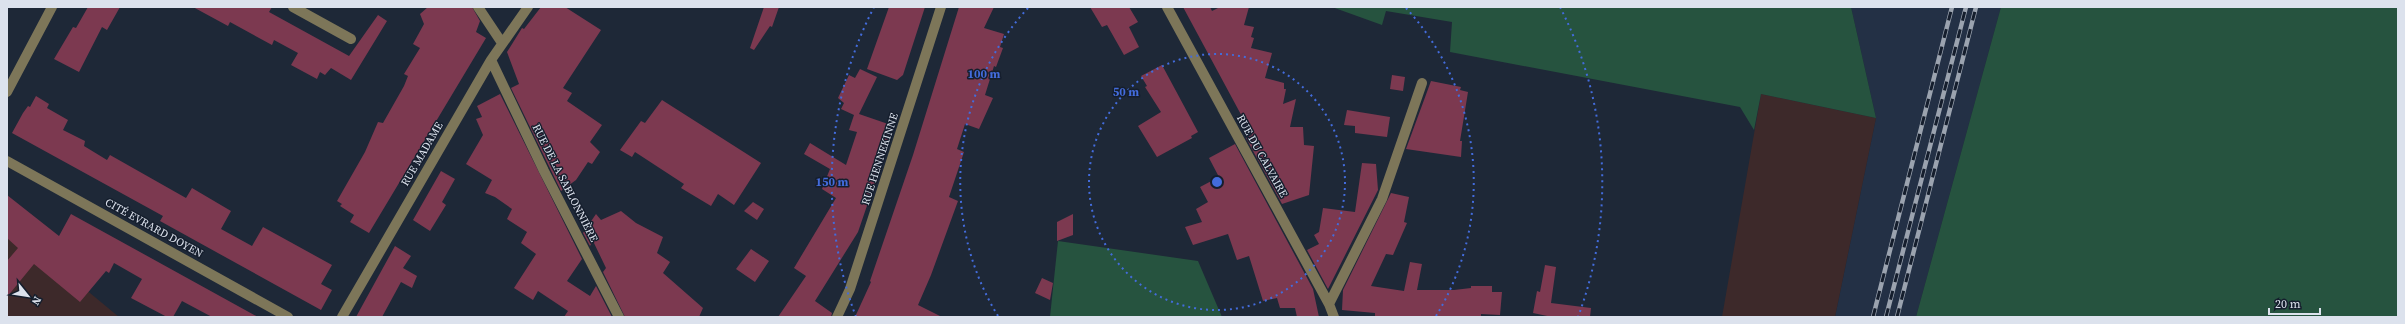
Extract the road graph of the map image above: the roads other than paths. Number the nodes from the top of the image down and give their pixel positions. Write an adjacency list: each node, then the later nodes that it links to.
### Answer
1 (52, 7): 11 (street)
2 (293, 7): 7 (street)
3 (478, 7): 8 (street)
4 (528, 7): 8 (street, RUE MADAME)
5 (941, 7): 17 (street, RUE HENNEKINNE)
6 (1167, 7): 13 (street, RUE DU CALVAIRE)
7 (351, 39)
8 (502, 43): 9 (street, RUE MADAME)
9 (491, 60): 15 (street, RUE MADAME); 16 (street, RUE DE LA SABLONNIÈRE)
10 (1422, 83): 13 (street)
11 (7, 92)
12 (7, 161): 14 (street, CITÉ EVRARD DOYEN)
13 (1329, 304): 18 (street, RUE DU CALVAIRE)
14 (288, 317)
15 (342, 317)
16 (619, 317)
17 (837, 317)
18 (1334, 317)

